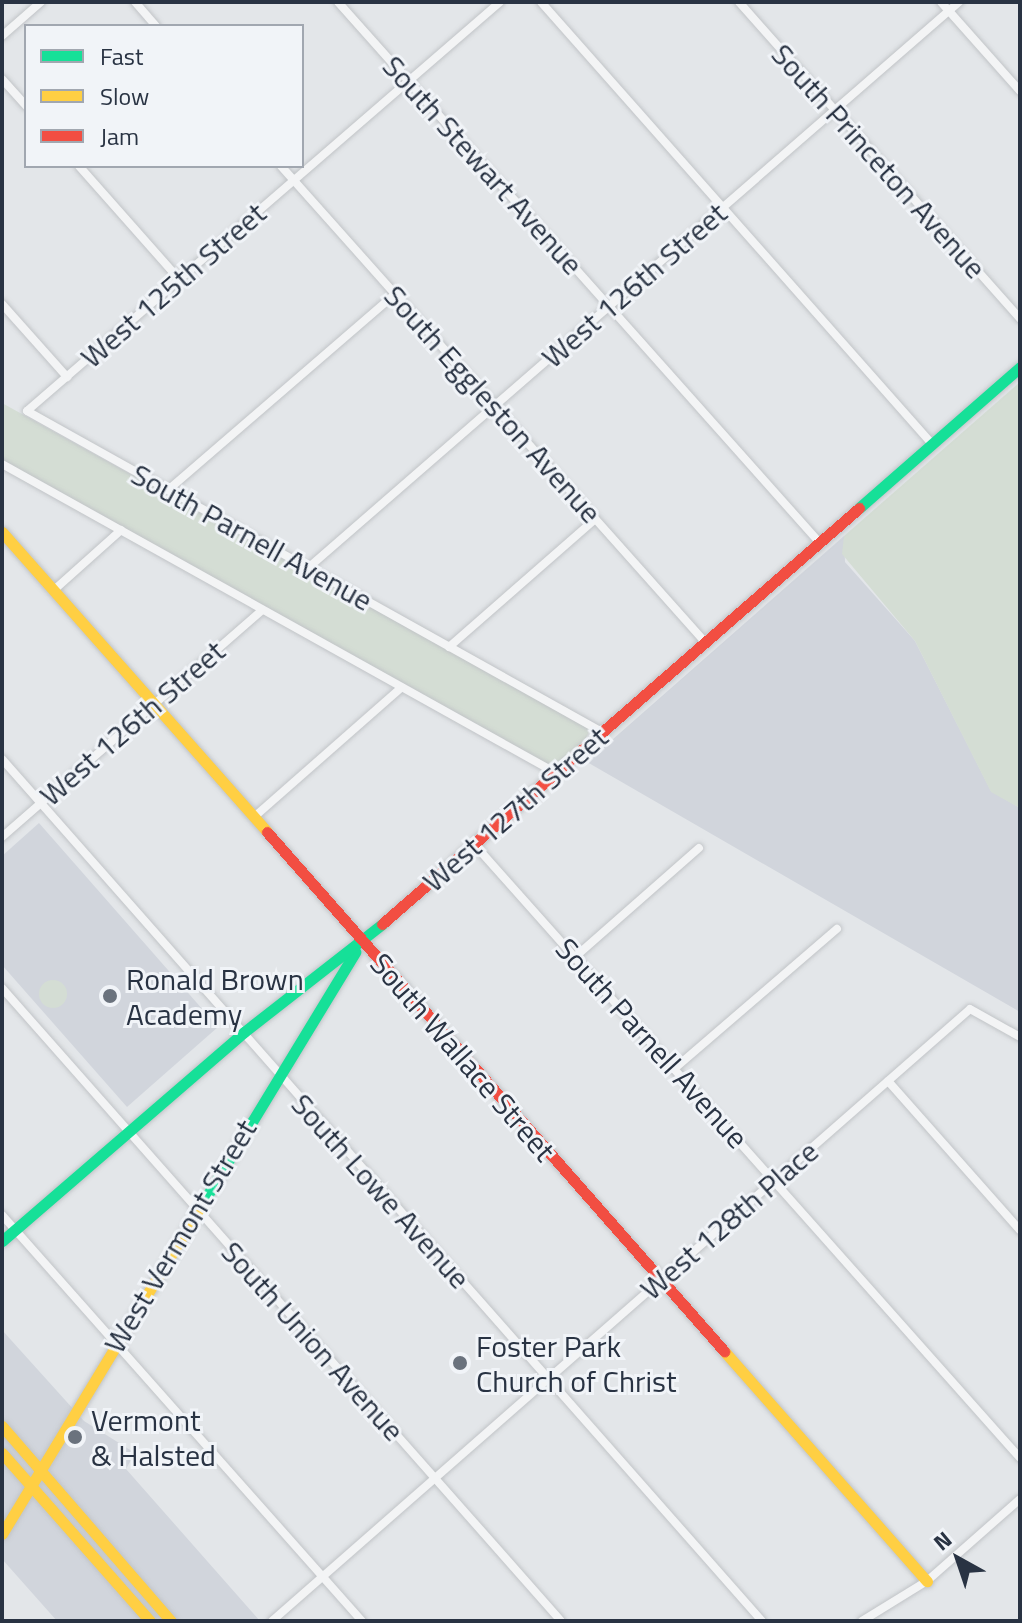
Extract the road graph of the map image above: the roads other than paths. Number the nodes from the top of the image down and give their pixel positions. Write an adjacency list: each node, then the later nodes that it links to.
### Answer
1 (41, 2): 11 (street)
2 (135, 2): 10 (street)
3 (338, 2): 13 (street, South Stewart Avenue)
4 (500, 2): 13 (street, West 125th Street)
5 (541, 2): 20 (street)
6 (739, 2): 16 (street, South Princeton Avenue)
7 (941, 2): 9 (street)
8 (959, 2): 9 (street, West 126th Street)
9 (949, 11): 14 (street); 16 (street, West 126th Street)
10 (154, 24)
11 (2, 36)
12 (2, 79): 15 (street)
13 (409, 81): 19 (street, West 125th Street); 24 (street, South Stewart Avenue)
14 (1020, 91)
15 (24, 104)
16 (834, 111): 20 (street, West 126th Street); 25 (street, South Princeton Avenue)
17 (81, 168): 21 (street)
18 (283, 168): 19 (street, South Eggleston Avenue)
19 (294, 180): 21 (street, West 125th Street); 22 (street, South Eggleston Avenue)
20 (723, 208): 24 (street, West 126th Street); 30 (street)
21 (179, 279): 27 (street, West 125th Street)
22 (395, 294): 28 (street, South Eggleston Avenue); 32 (street)
23 (2, 304): 27 (street)
24 (609, 306): 28 (street, West 126th Street); 36 (street, South Stewart Avenue)
25 (1020, 319)
26 (1020, 367): 30 (street, West 127th Street)
27 (67, 377): 29 (street, West 125th Street)
28 (495, 406): 33 (street, South Eggleston Avenue); 37 (street, West 126th Street)
29 (27, 411): 32 (street, South Parnell Avenue)
30 (932, 444): 36 (street, West 127th Street)
31 (2, 464): 34 (street, South Parnell Avenue)
32 (168, 490): 37 (street, South Parnell Avenue)
33 (595, 519): 40 (street, South Eggleston Avenue); 41 (street)
34 (121, 530): 38 (street); 39 (street, South Parnell Avenue)
35 (2, 532): 38 (street, South Wallace Street)
36 (819, 542): 40 (street, West 127th Street)
37 (308, 568): 41 (street, South Parnell Avenue)
38 (54, 590): 43 (street, South Wallace Street)
39 (262, 610): 42 (street, South Parnell Avenue); 43 (street, West 126th Street)
40 (705, 642): 44 (street, West 127th Street)
41 (449, 647): 44 (street, South Parnell Avenue)
42 (401, 688): 46 (street, South Parnell Avenue); 48 (street)
43 (154, 704): 47 (street, West 126th Street); 48 (street, South Wallace Street)
44 (602, 732): 46 (street, West 127th Street)
45 (2, 759): 47 (street, South Lowe Avenue)
46 (556, 773): 50 (street, West 127th Street)
47 (41, 803): 49 (street, West 126th Street); 56 (street, South Lowe Avenue)
48 (254, 817): 53 (street, South Wallace Street)
49 (2, 837)
50 (474, 844): 53 (street, West 127th Street); 54 (street, South Parnell Avenue)
51 (699, 848): 54 (street)
52 (837, 929): 58 (street)
53 (362, 942): 56 (street, West 127th Street); 59 (street, West Vermont Street); 68 (street, South Wallace Street)
54 (575, 957): 58 (street, South Parnell Avenue)
55 (2, 988): 61 (street, South Union Avenue)
56 (244, 1032): 59 (street, South Lowe Avenue); 61 (street, West 127th Street)
57 (1020, 1037): 60 (street, West 128th Place)
58 (674, 1069): 62 (street, South Parnell Avenue)
59 (277, 1074): 63 (street, West Vermont Street); 70 (street, South Lowe Avenue)
60 (888, 1081): 62 (street, West 128th Place); 66 (street)
61 (129, 1131): 63 (street, South Union Avenue); 65 (street, West 127th Street)
62 (774, 1181): 68 (street, West 128th Place); 73 (street, South Parnell Avenue)
63 (196, 1209): 69 (street, West Vermont Street); 75 (street, South Union Avenue)
64 (2, 1215): 65 (street)
65 (15, 1230): 67 (street, West 127th Street); 69 (street)
66 (1020, 1230)
67 (2, 1241)
68 (660, 1281): 70 (street, West 128th Place); 80 (street, South Wallace Street)
69 (116, 1344): 74 (street, West Vermont Street); 79 (street)
70 (548, 1379): 75 (street, West 128th Place); 86 (street, South Lowe Avenue)
71 (2, 1426): 74 (street)
72 (2, 1453): 76 (street)
73 (1020, 1458)
74 (41, 1470): 76 (street, West Vermont Street); 82 (street)
75 (435, 1479): 79 (street, West 128th Place); 85 (street, South Union Avenue)
76 (32, 1486): 78 (street, West Vermont Street); 81 (street)
77 (1020, 1499): 80 (street)
78 (2, 1534)
79 (323, 1577): 83 (street, West 128th Place); 84 (street)
80 (927, 1581): 87 (street)
81 (150, 1621)
82 (171, 1621)
83 (272, 1621)
84 (362, 1621)
85 (561, 1621)
86 (762, 1621)
87 (862, 1621)

